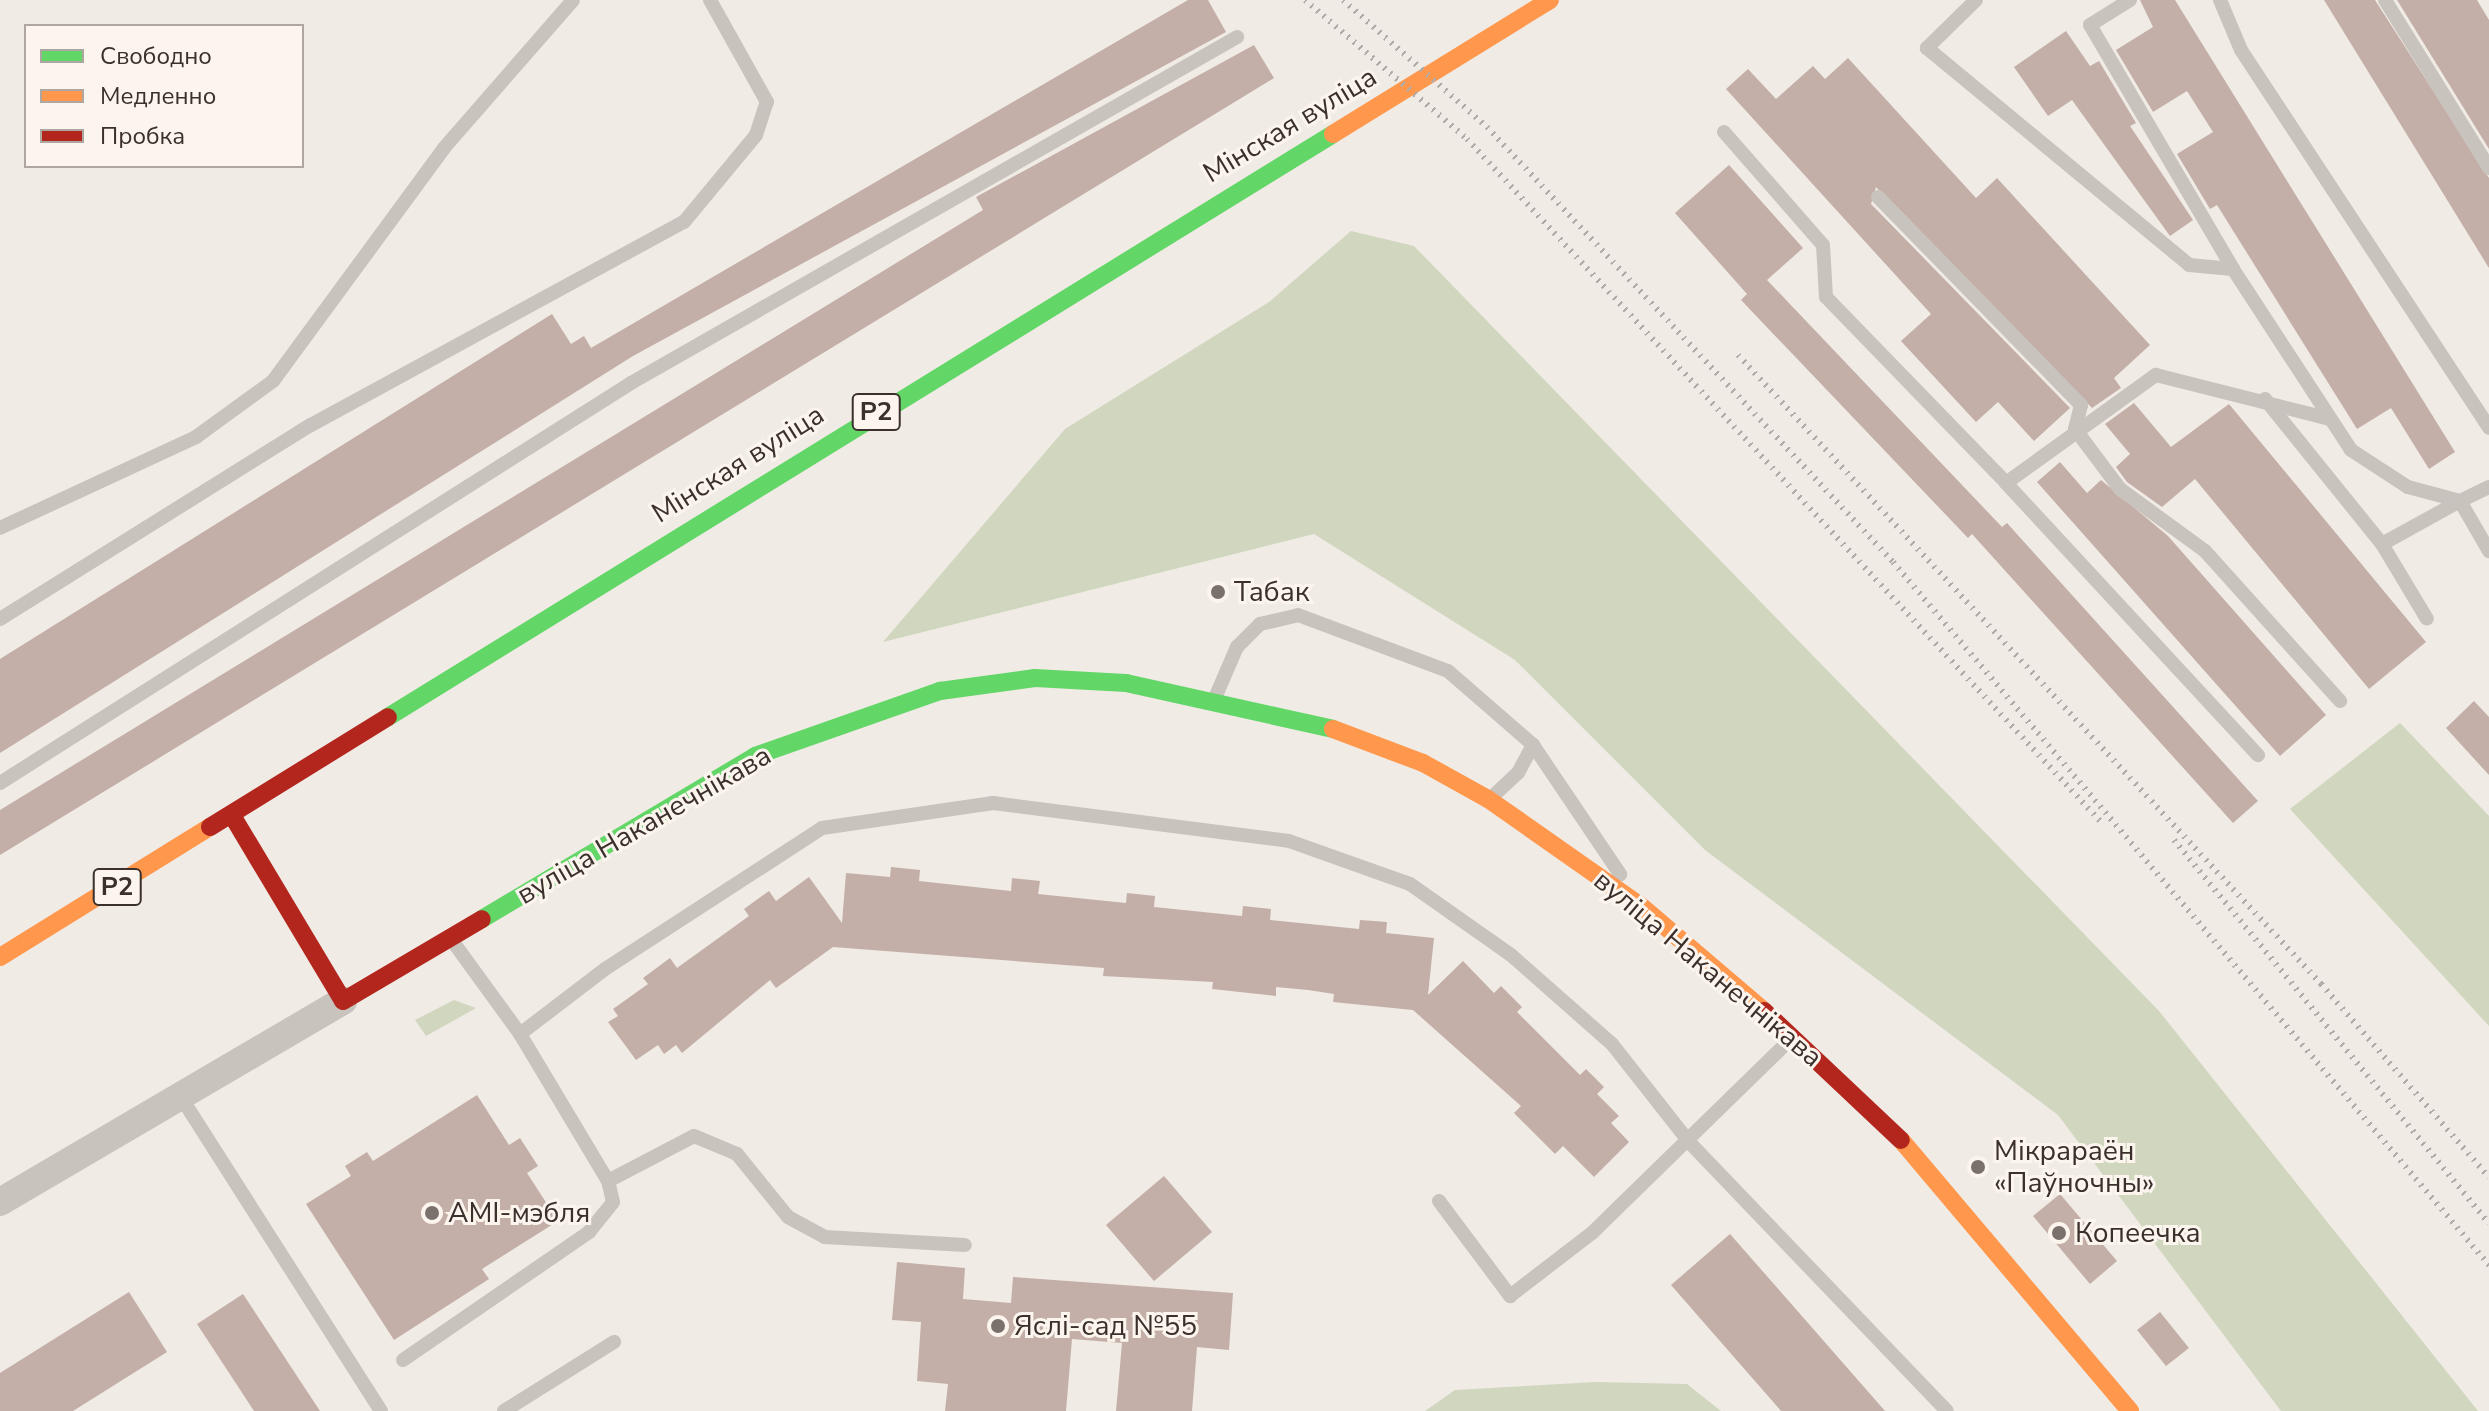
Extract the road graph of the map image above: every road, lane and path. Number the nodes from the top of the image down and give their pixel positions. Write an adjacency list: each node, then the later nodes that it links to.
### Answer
1 (573, 0): 20 (lane)
2 (710, 0): 23 (lane)
3 (1550, 0): 31 (main road, Мінская вуліца / Р2)
4 (1976, 0): 12 (lane)
5 (2130, 0): 12 (lane)
6 (2220, 0): 15 (lane)
7 (2385, 0): 10 (lane)
8 (1237, 37): 29 (lane)
9 (1724, 132): 17 (lane)
10 (2489, 168)
11 (1878, 197): 16 (lane)
12 (2233, 269): 14 (lane)
13 (2264, 398): 14 (lane); 16 (lane); 21 (lane)
14 (2330, 419): 19 (lane)
15 (2489, 428)
16 (2075, 429): 17 (lane); 26 (lane)
17 (2006, 483): 28 (lane)
18 (2489, 487): 19 (lane)
19 (2460, 501): 21 (lane); 22 (lane)
20 (0, 528)
21 (2382, 544): 24 (lane)
22 (2489, 551)
23 (0, 619)
24 (2427, 619)
25 (1215, 698): 27 (lane); 30 (main road, вуліца Наканечнікава); 33 (main road, вуліца Наканечнікава)
26 (2340, 701)
27 (1533, 745): 30 (lane); 32 (lane)
28 (2258, 755)
29 (0, 783)
30 (1488, 799): 32 (main road, вуліца Наканечнікава)
31 (233, 817): 34 (main road, Мінская вуліца / Р2); 35 (main road)
32 (1641, 906): 37 (main road, вуліца Наканечнікава)
33 (451, 939): 35 (main road, вуліца Наканечнікава); 36 (lane)
34 (0, 957)
35 (343, 1001): 38 (street, вуліца Наканечнікава)
36 (520, 1034): 39 (lane); 40 (lane)
37 (1794, 1036): 39 (lane); 49 (main road, вуліца Наканечнікава)
38 (179, 1093): 42 (street, вуліца Наканечнікава); 46 (lane)
39 (1690, 1143): 41 (lane); 48 (lane)
40 (608, 1181): 43 (lane); 45 (lane)
41 (1439, 1201)
42 (0, 1202)
43 (965, 1245)
44 (614, 1342): 47 (lane)
45 (403, 1360)
46 (381, 1411)
47 (504, 1411)
48 (1947, 1411)
49 (2130, 1411)

